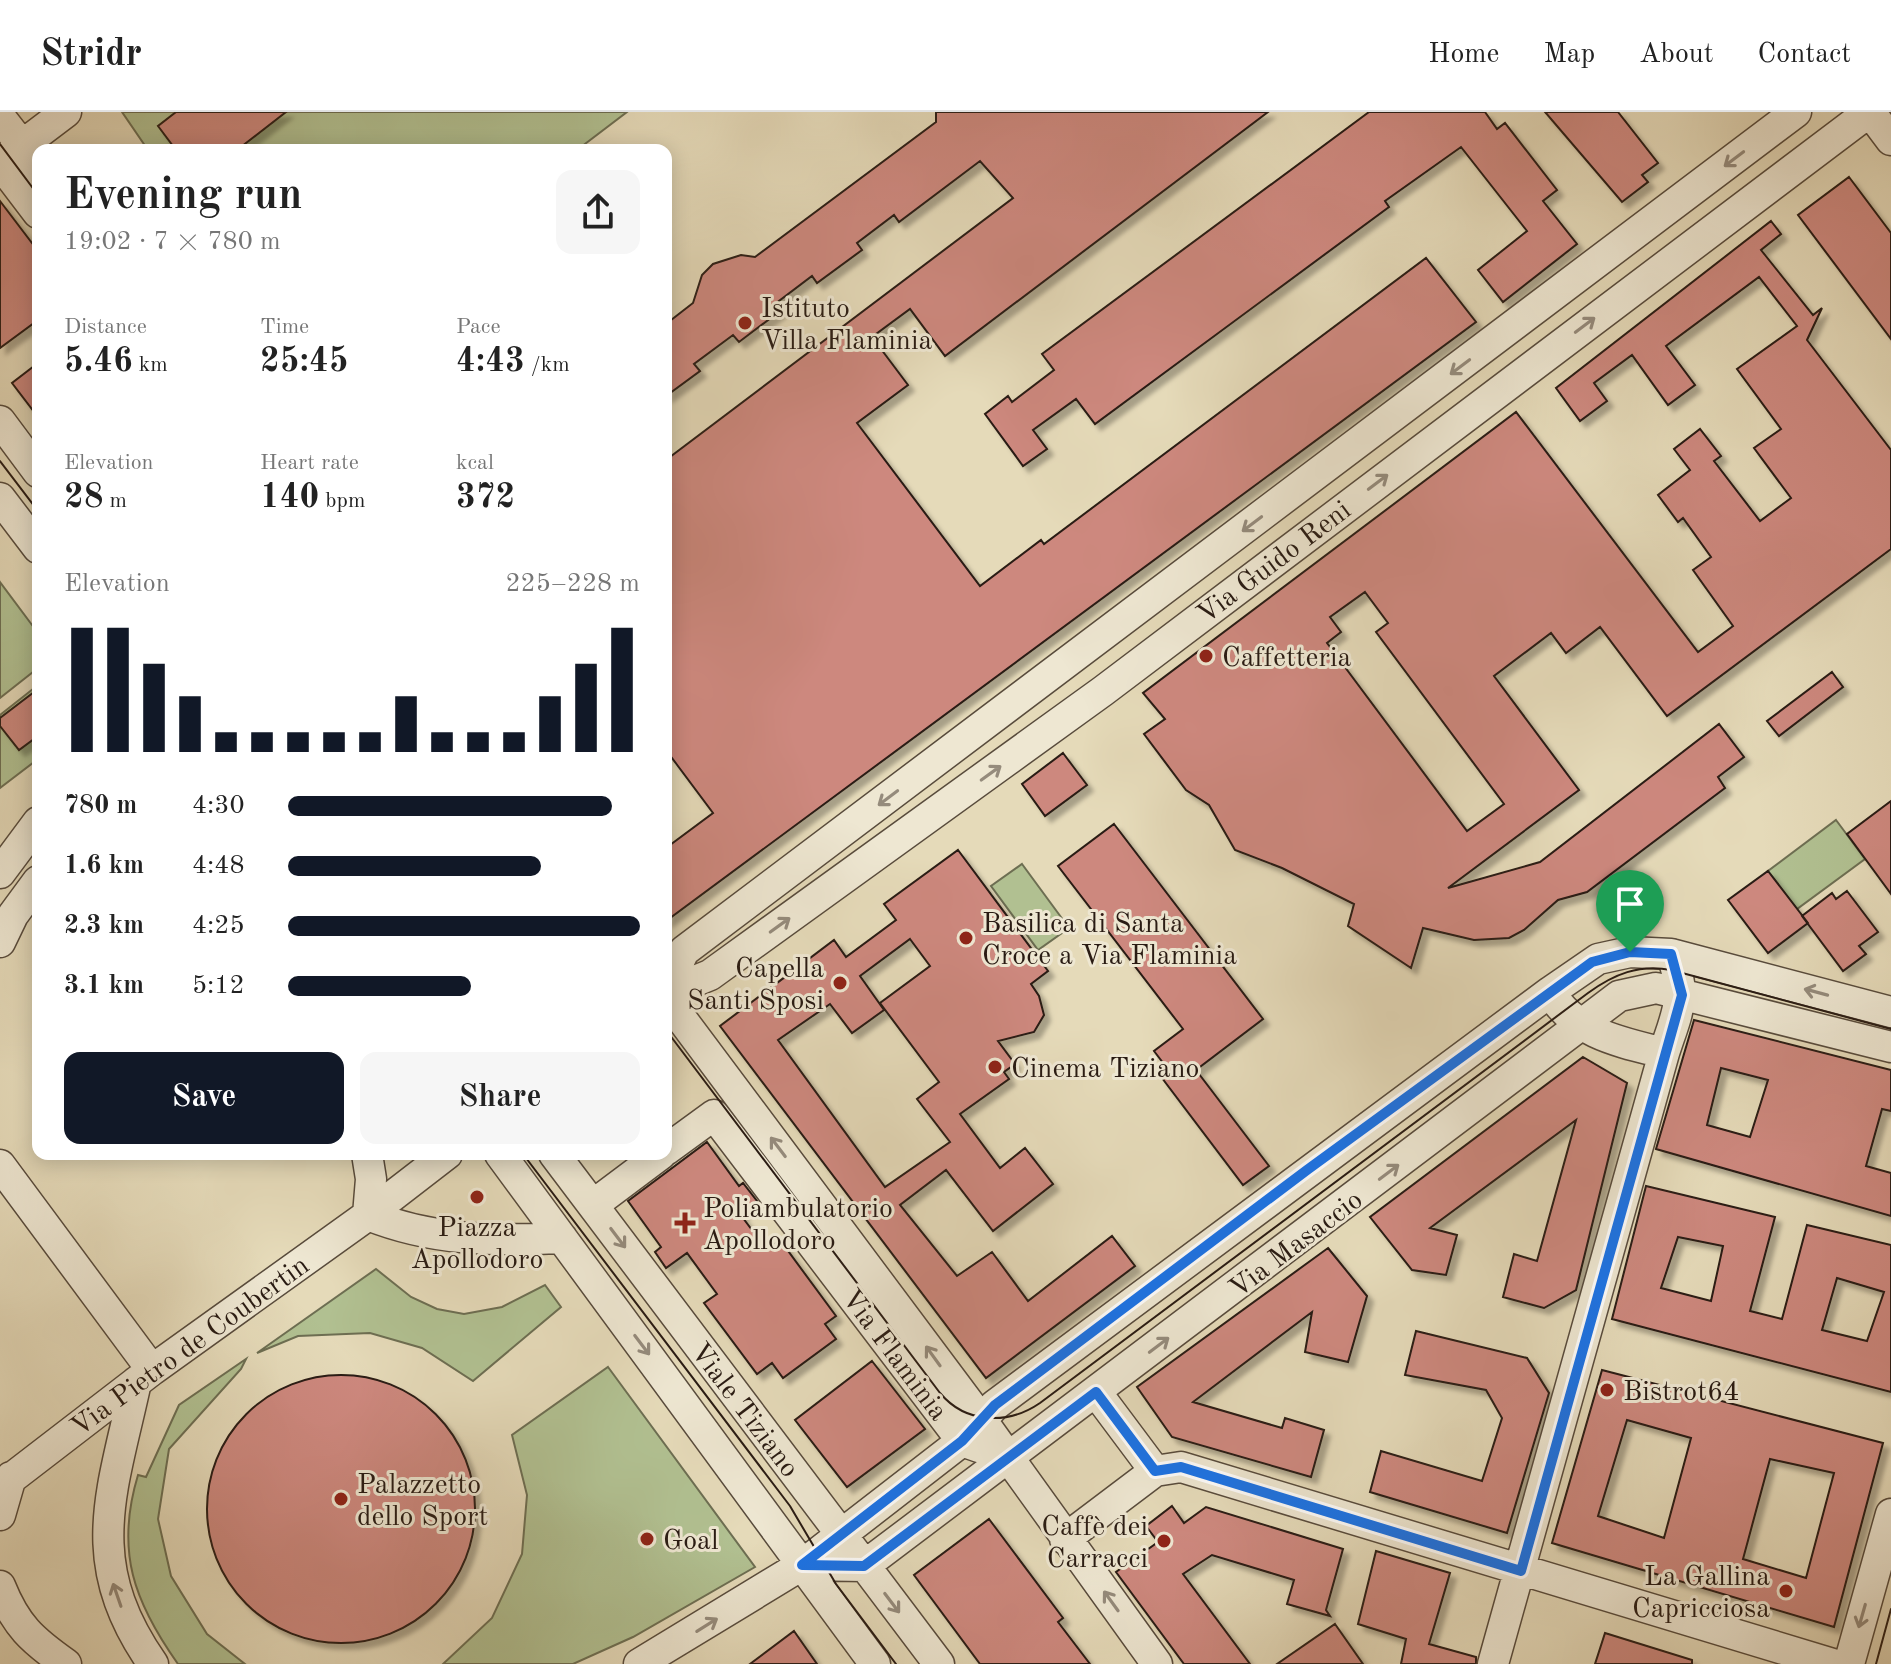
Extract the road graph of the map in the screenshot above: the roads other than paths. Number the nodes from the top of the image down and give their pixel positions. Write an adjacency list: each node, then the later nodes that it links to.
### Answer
1 (66, 112): 6 (street)
2 (1796, 112): 8 (street, Via Guido Reni, one-way to 8)
3 (1869, 112): 5 (street); 9 (street, Via Guido Reni, one-way to 3)
4 (0, 117): 6 (street)
5 (1891, 140)
6 (15, 159): 7 (street)
7 (32, 199)
8 (1495, 340): 9 (street); 14 (street, Via Guido Reni, one-way to 14)
9 (1519, 374): 15 (street, Via Guido Reni, one-way to 9)
10 (0, 421): 11 (street)
11 (32, 464)
12 (0, 498): 13 (street)
13 (32, 540)
14 (1055, 672): 15 (street); 22 (street, Via Guido Reni, one-way to 22)
15 (1081, 706): 23 (street, Via Guido Reni, one-way to 15)
16 (32, 830): 17 (street)
17 (0, 873): 18 (street)
18 (32, 888)
19 (32, 890): 20 (street)
20 (0, 942)
21 (1671, 954): 24 (street, Via Masaccio); 25 (street); 27 (street, Via Masaccio, one-way to 21)
22 (672, 979)
23 (672, 991)
24 (1550, 992): 28 (street); 43 (street, Via Masaccio)
25 (1682, 995): 28 (street, Via Masaccio); 29 (street, Via Masaccio); 30 (street)
26 (672, 1002): 43 (street, Via Flaminia, one-way to 26)
27 (1891, 1012)
28 (1580, 1025): 30 (street); 42 (street, Via Masaccio, one-way to 28)
29 (1891, 1047)
30 (1664, 1053): 52 (street)
31 (672, 1146): 43 (street, Via Flaminia)
32 (368, 1160): 39 (street)
33 (439, 1160): 39 (street)
34 (504, 1160): 40 (street, Viale Tiziano)
35 (559, 1160): 38 (street, Viale Tiziano)
36 (653, 1160): 38 (street)
37 (0, 1165): 41 (street)
38 (593, 1205): 49 (street, Viale Tiziano, one-way to 49)
39 (368, 1215): 40 (street); 41 (street, Via Pietro de Coubertin)
40 (562, 1238): 53 (street, Viale Tiziano, one-way to 53)
41 (144, 1376): 46 (street, Via Pietro de Coubertin); 58 (street, one-way to 41)
42 (1096, 1392): 44 (street, Via Masaccio); 45 (street)
43 (971, 1429): 44 (street, Via Flaminia); 49 (street, Via Masaccio)
44 (1007, 1458): 50 (street); 51 (street, Via Masaccio)
45 (1155, 1471): 50 (street); 52 (street)
46 (6, 1482): 48 (street, Via Pietro de Coubertin)
47 (1891, 1514): 65 (street, one-way to 65)
48 (0, 1515)
49 (841, 1534): 51 (street, Viale Tiziano); 53 (street, Via Masaccio)
50 (1065, 1539): 62 (street, one-way to 50)
51 (864, 1566): 53 (street); 61 (street, Viale Tiziano, one-way to 61)
52 (1521, 1571): 63 (street); 64 (street)
53 (791, 1572): 59 (street, Via Masaccio, one-way to 53); 60 (street, Viale Tiziano)
54 (0, 1586): 56 (street)
55 (0, 1626): 56 (street)
56 (30, 1638): 57 (street)
57 (66, 1664)
58 (153, 1664)
59 (639, 1664)
60 (875, 1664)
61 (939, 1664)
62 (1157, 1664)
63 (1493, 1664)
64 (1833, 1664)
65 (1849, 1664)

